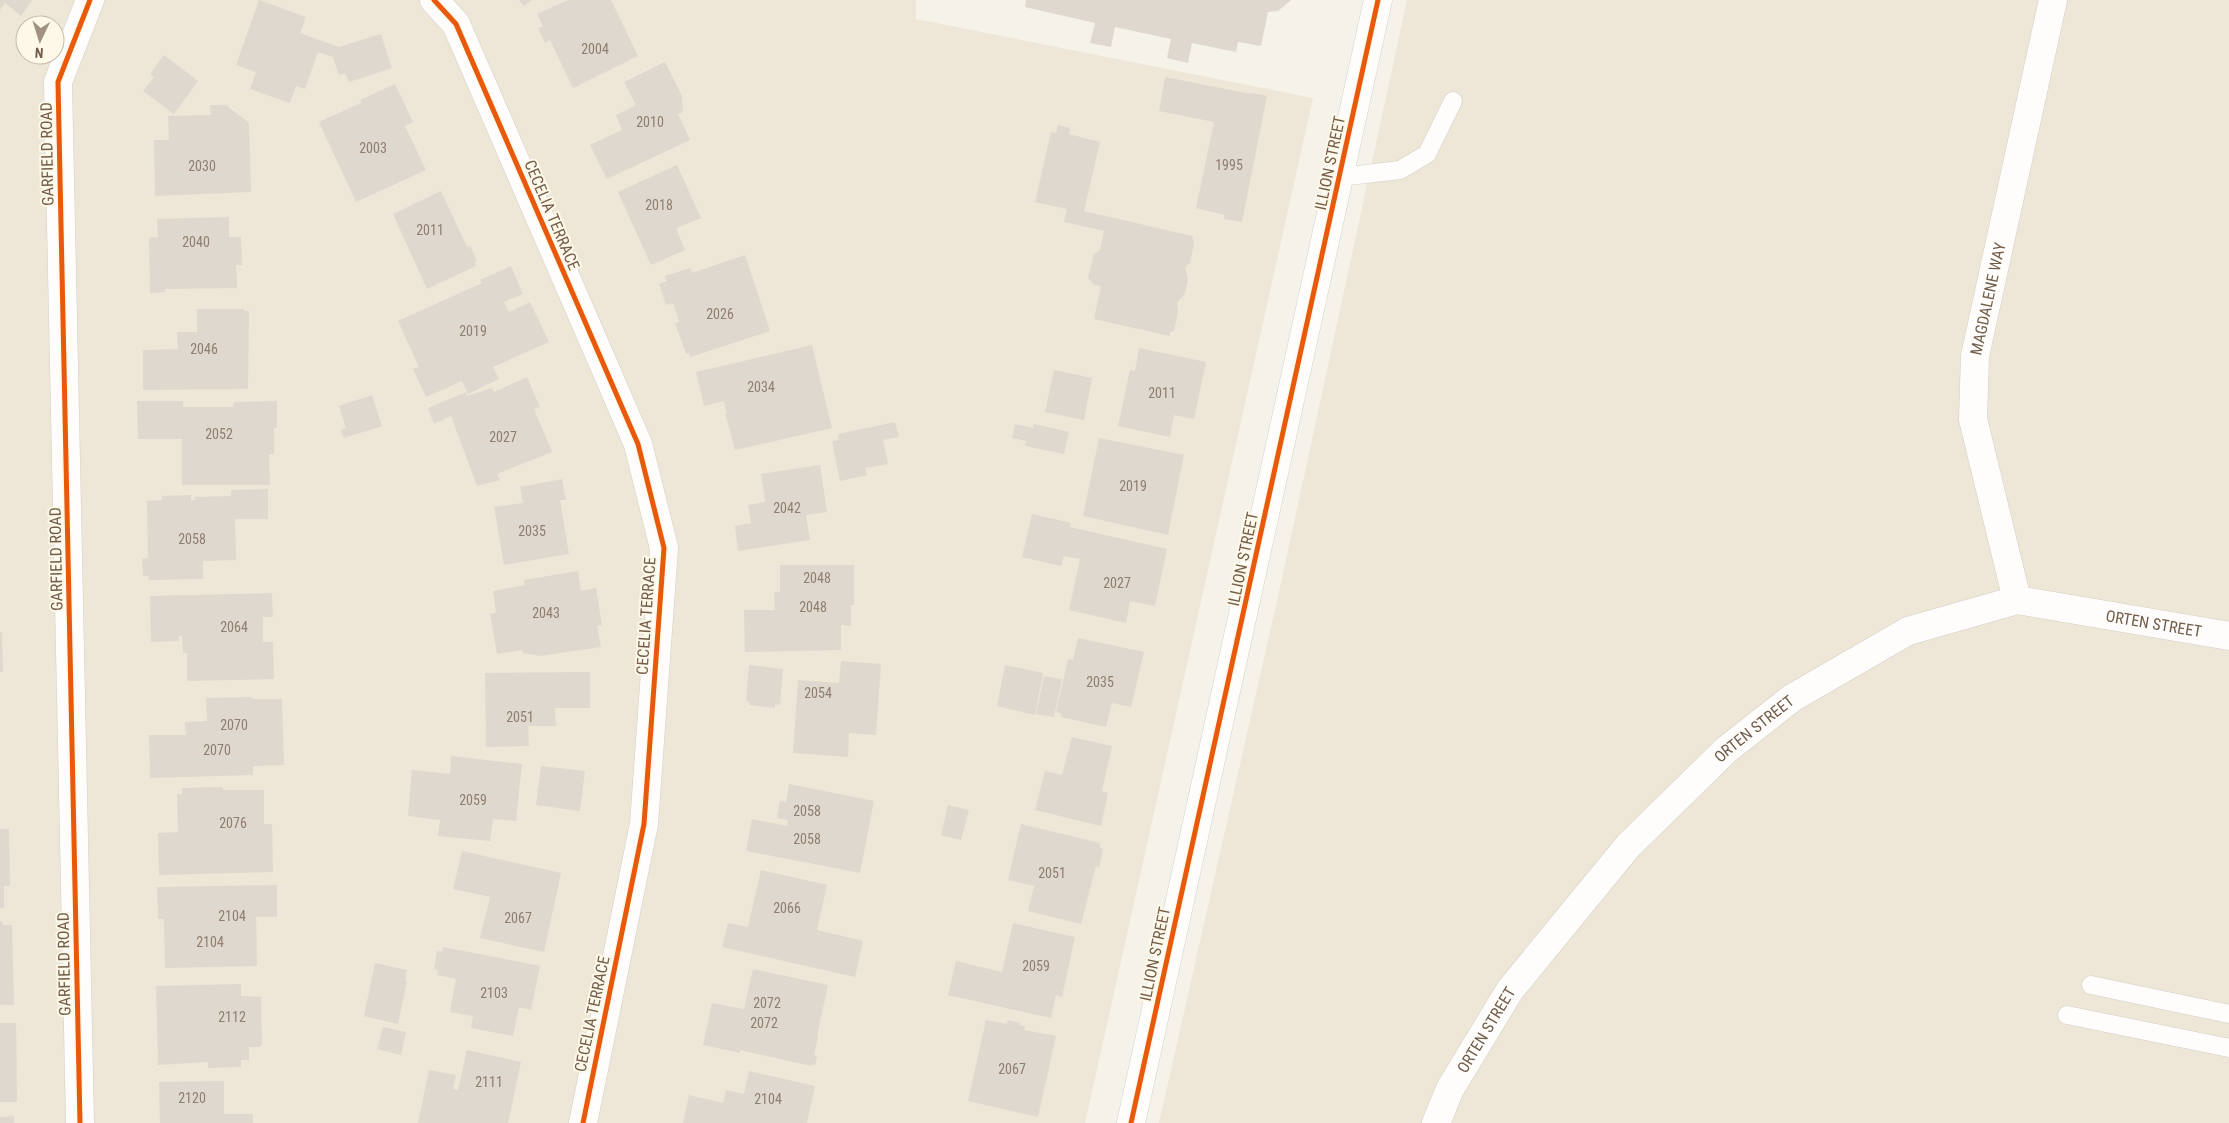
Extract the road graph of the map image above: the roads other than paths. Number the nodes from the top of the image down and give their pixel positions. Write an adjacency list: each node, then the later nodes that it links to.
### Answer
1 (90, 0): 13 (street, GARFIELD ROAD)
2 (434, 0): 14 (street, CECELIA TERRACE)
3 (1378, 0): 6 (street, ILLION STREET)
4 (2053, 0): 7 (street, MAGDALENE WAY)
5 (1452, 101): 6 (lane)
6 (1340, 177): 15 (street, ILLION STREET)
7 (2017, 600): 8 (street, ORTEN STREET); 16 (street, ORTEN STREET)
8 (2229, 636)
9 (2091, 985): 10 (lane)
10 (2229, 1014)
11 (2066, 1015): 12 (lane)
12 (2229, 1048)
13 (80, 1123)
14 (583, 1123)
15 (1131, 1123)
16 (1436, 1123)

